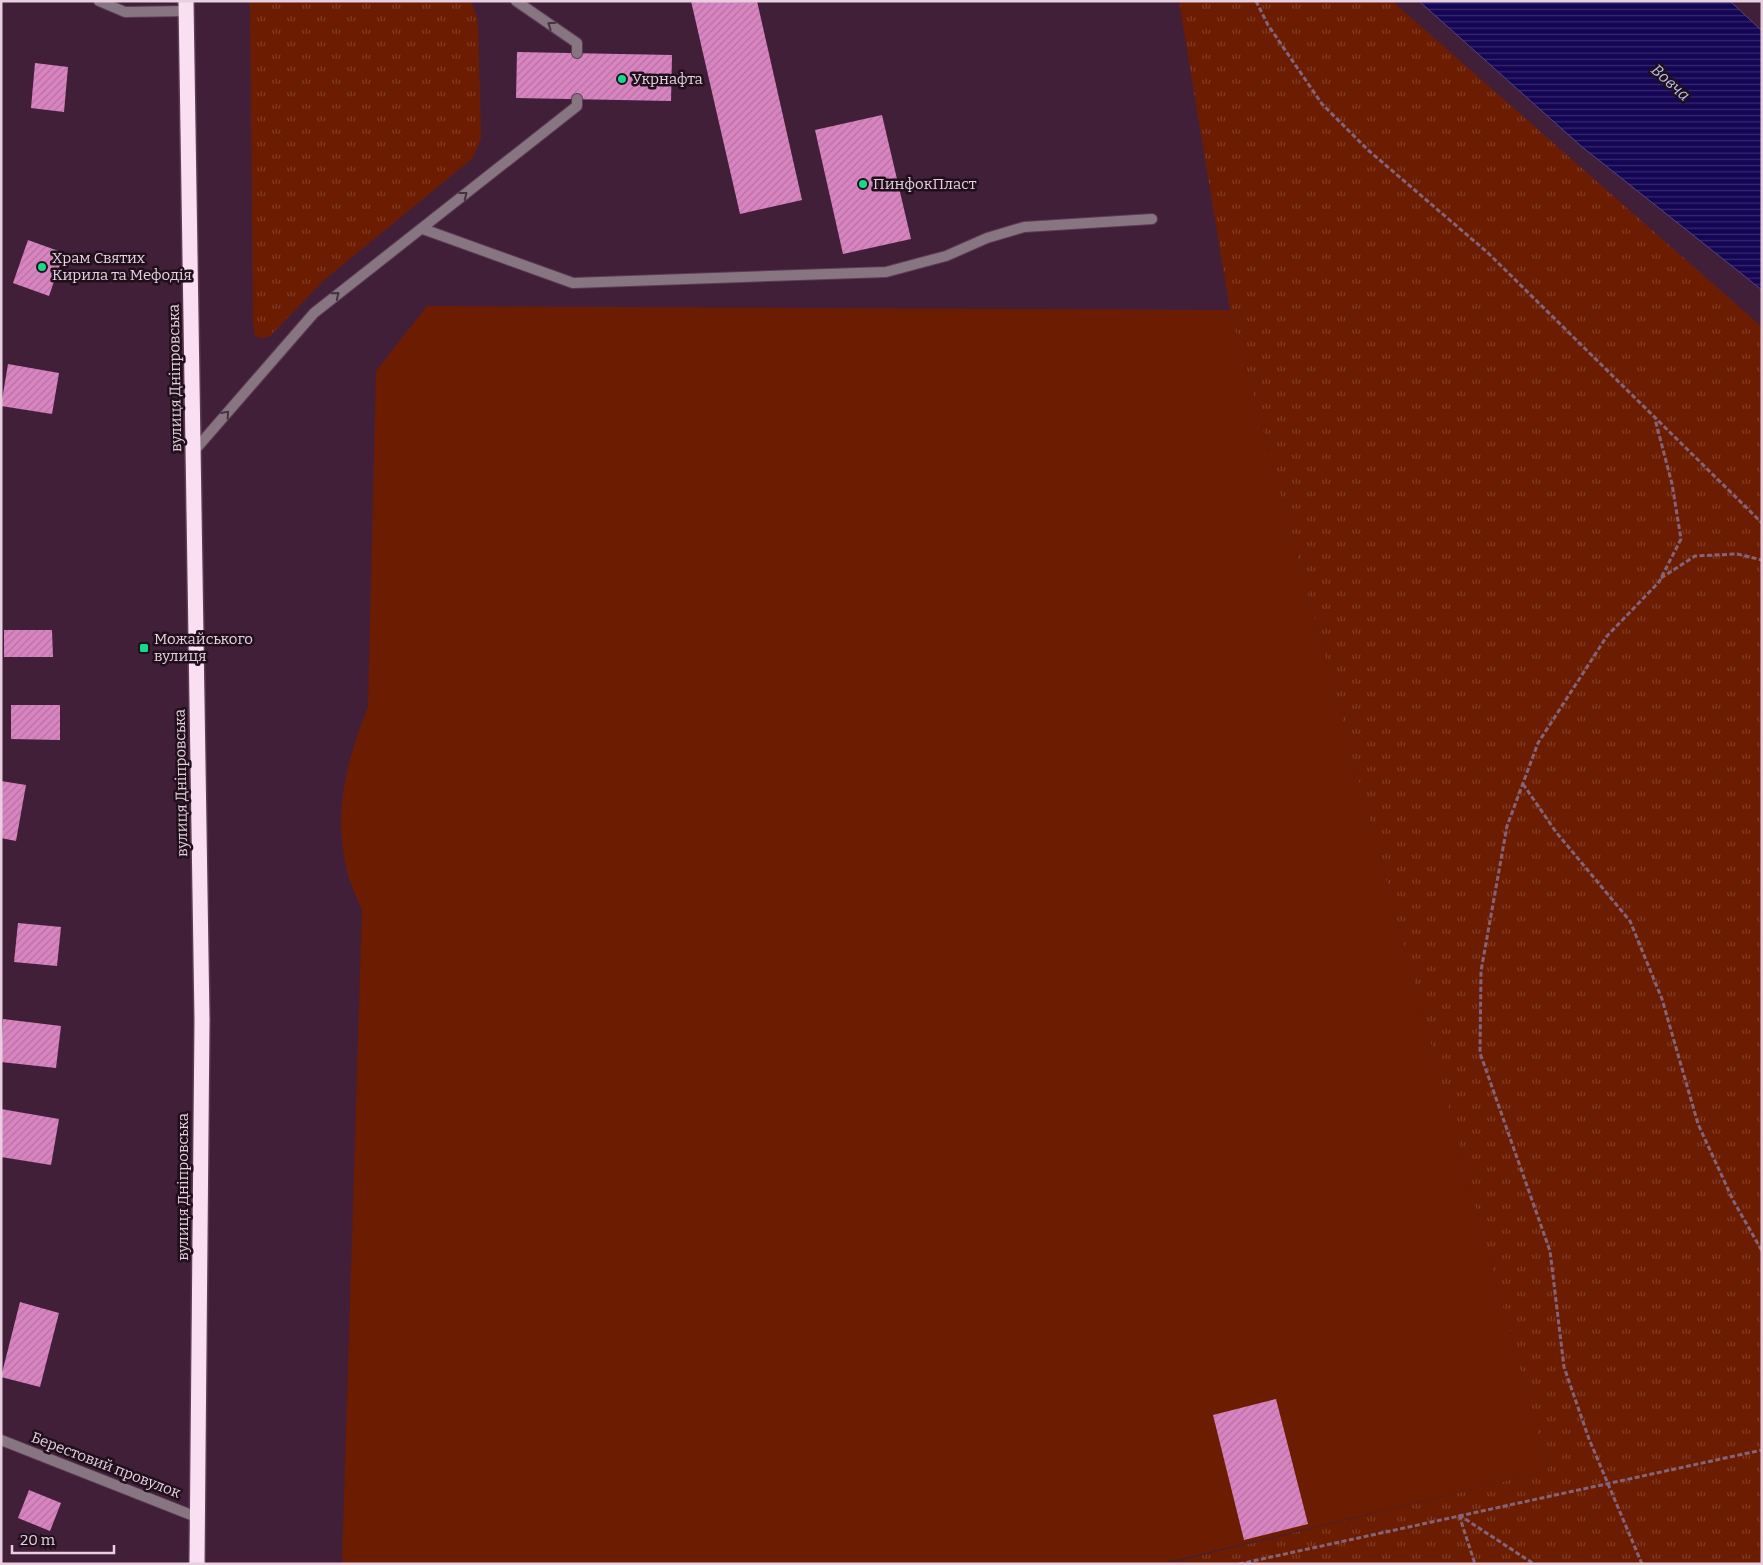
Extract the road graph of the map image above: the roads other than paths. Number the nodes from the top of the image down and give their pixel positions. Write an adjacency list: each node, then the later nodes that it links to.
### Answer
1 (99, 1): 3 (street)
2 (516, 1): 4 (street, one-way to 2)
3 (186, 6): 8 (highway, вулиця Дніпровська)
4 (577, 53)
5 (576, 99): 7 (street, one-way to 5)
6 (1152, 219): 7 (street)
7 (423, 228): 8 (street, one-way to 7)
8 (194, 451): 10 (highway, вулиця Дніпровська)
9 (1, 1440): 10 (street, Берестовий провулок)
10 (199, 1518): 11 (highway, вулиця Дніпровська)
11 (197, 1564)

